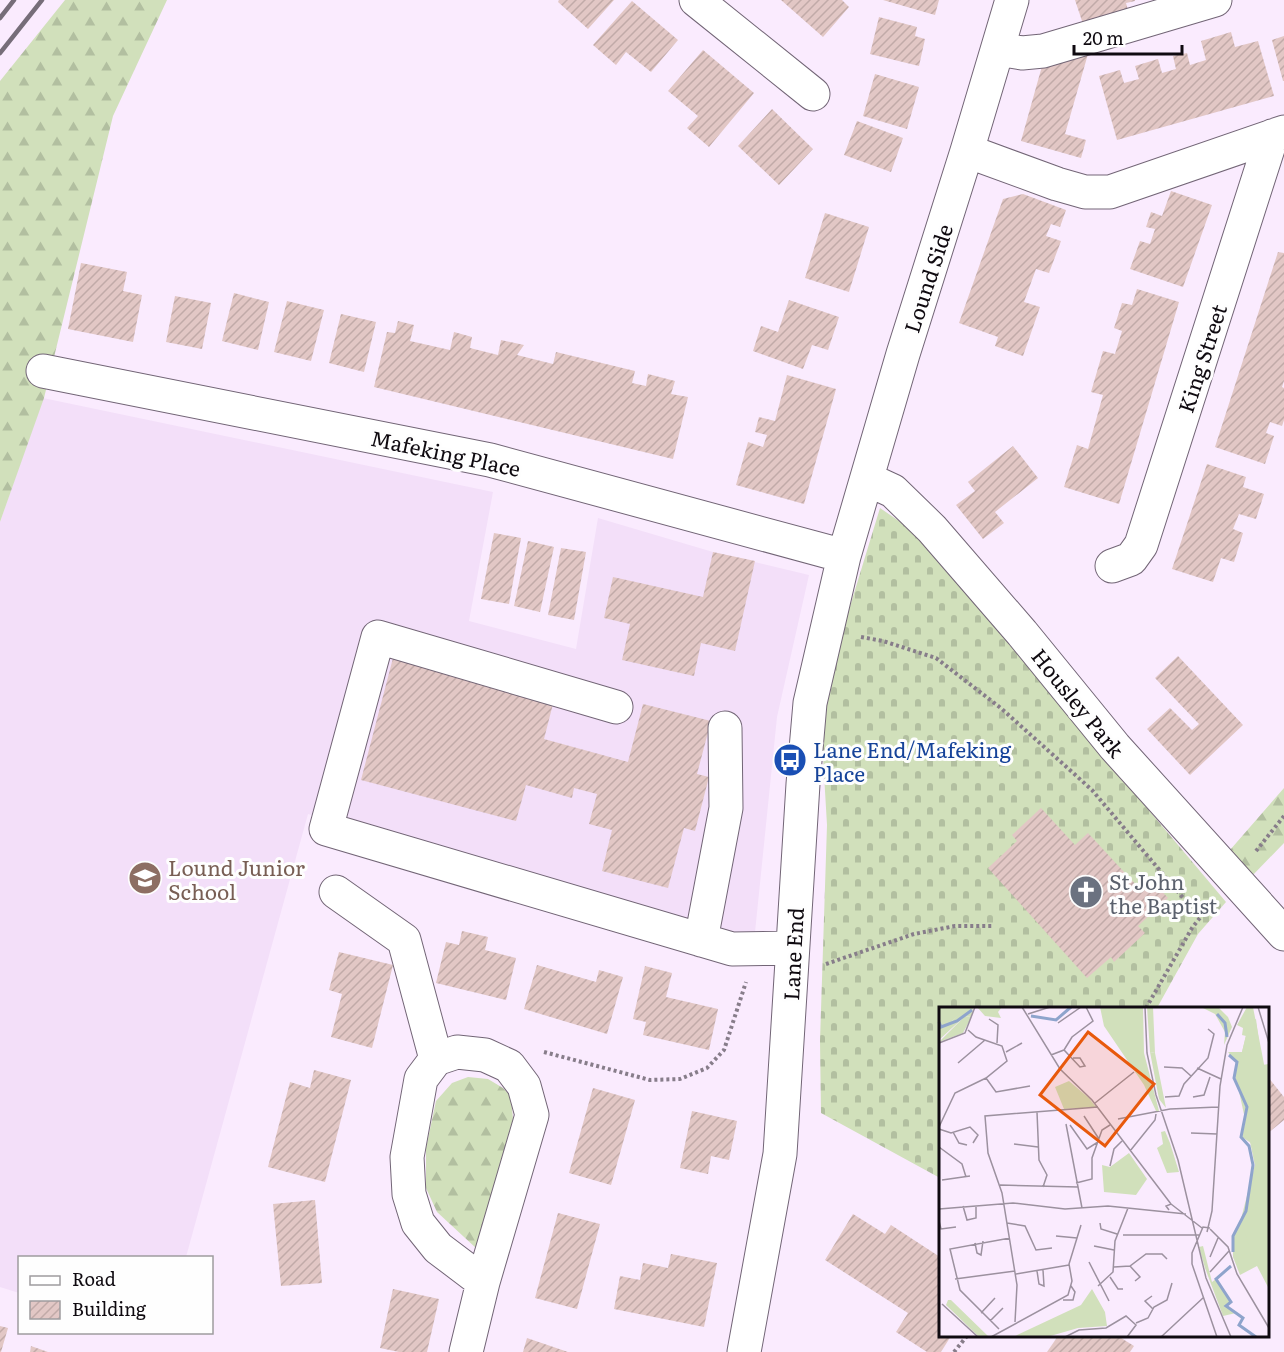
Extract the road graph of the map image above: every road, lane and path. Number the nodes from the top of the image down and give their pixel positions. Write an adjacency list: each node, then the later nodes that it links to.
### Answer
1 (696, 0): 5 (street)
2 (1012, 0): 4 (street, Lound Side)
3 (1215, 0): 4 (street)
4 (998, 49): 7 (street, Lound Side)
5 (813, 94)
6 (1278, 134): 7 (street); 11 (street, King Street)
7 (967, 151): 9 (street, Lound Side)
8 (43, 371): 10 (street, Mafeking Place)
9 (867, 479): 10 (street, Lound Side); 18 (street, Housley Park)
10 (844, 556): 12 (street, Lane End)
11 (1112, 566)
12 (826, 630): 16 (path); 20 (street, Lane End)
13 (615, 707): 19 (street)
14 (725, 728): 19 (street)
15 (336, 892): 22 (street)
16 (1200, 918)
17 (993, 926): 20 (path)
18 (1284, 934)
19 (701, 940): 20 (street)
20 (791, 962): 26 (street, Lane End)
21 (748, 977): 23 (path)
22 (436, 1059): 23 (street); 24 (street)
23 (509, 1066): 24 (street)
24 (483, 1282): 27 (street)
25 (965, 1337): 28 (path)
26 (753, 1349)
27 (466, 1352)
28 (954, 1352)

